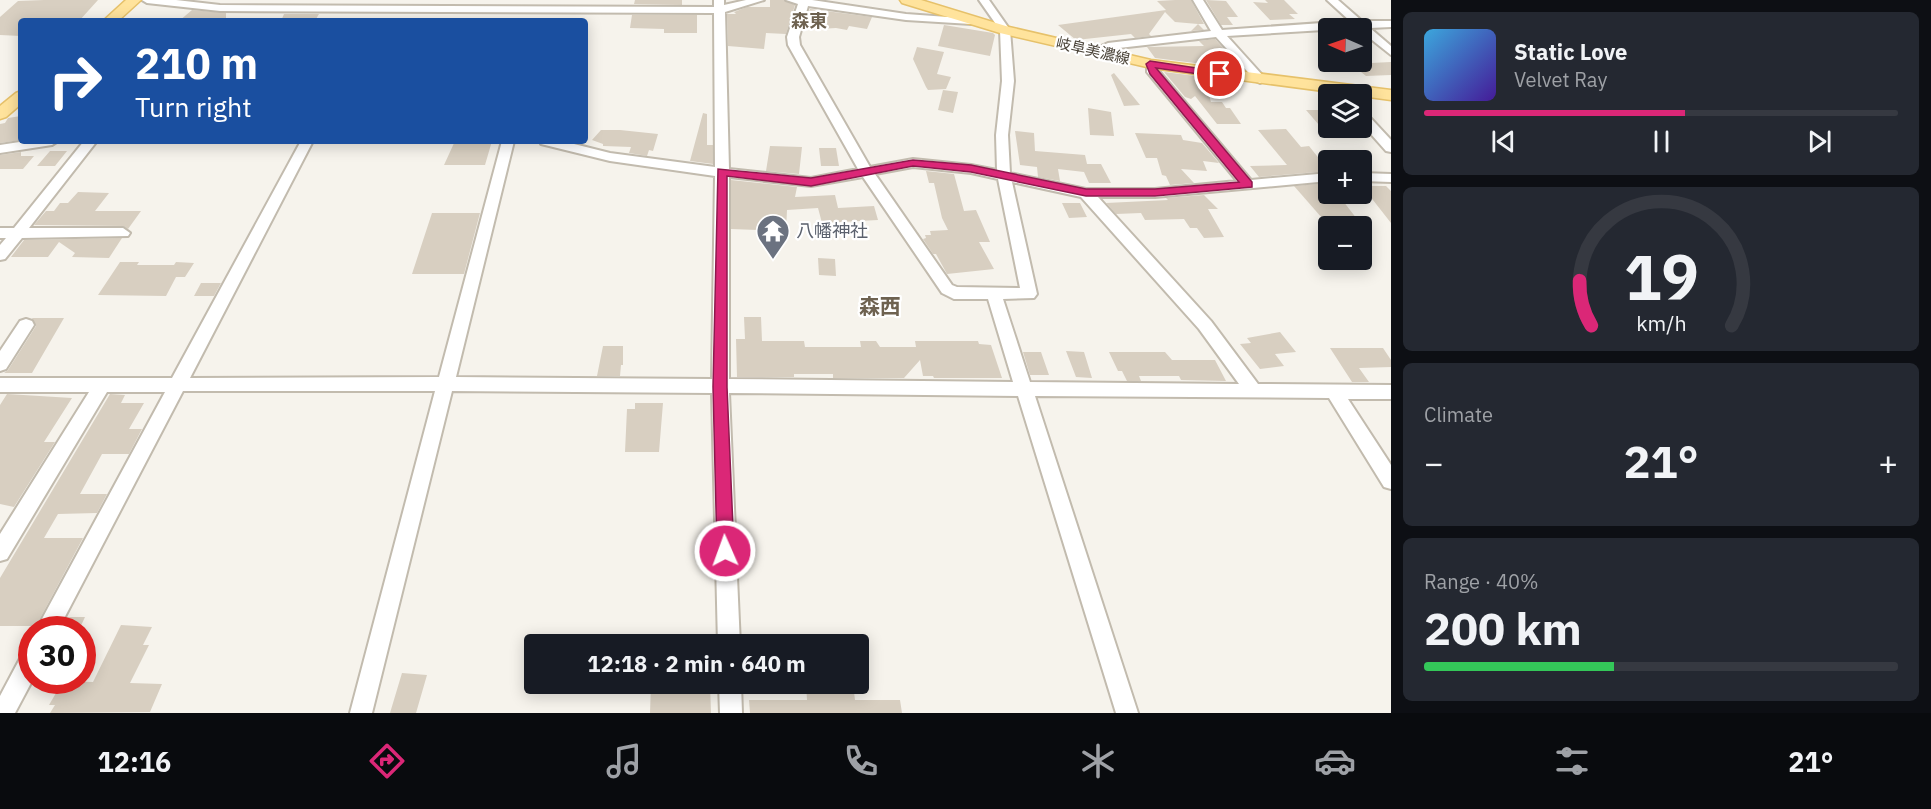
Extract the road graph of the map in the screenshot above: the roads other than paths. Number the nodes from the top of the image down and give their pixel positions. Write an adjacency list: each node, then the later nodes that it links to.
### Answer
1 (134, 0): 14 (main road)
2 (147, 0): 10 (street)
3 (759, 0): 12 (street)
4 (791, 0): 9 (street)
5 (907, 0): 17 (main road, 岐阜美濃線)
6 (984, 0): 21 (street)
7 (1198, 0): 22 (street)
8 (1332, 0): 16 (street)
9 (805, 1): 17 (street); 42 (street)
10 (224, 4): 11 (street); 15 (street)
11 (376, 5): 13 (street)
12 (718, 5): 13 (street); 41 (street)
13 (540, 10)
14 (113, 18)
15 (212, 18)
16 (1352, 18)
17 (971, 21): 21 (main road, 岐阜美濃線)
18 (1372, 24): 19 (street)
19 (1391, 24)
20 (1318, 27): 22 (street)
21 (1005, 30): 24 (main road, 岐阜美濃線); 43 (street)
22 (1218, 33): 24 (street); 27 (street)
23 (1372, 35): 25 (street)
24 (1096, 51): 26 (main road, 岐阜美濃線)
25 (1391, 52)
26 (1150, 64): 27 (main road, 岐阜美濃線); 47 (street)
27 (1260, 79): 28 (main road, 岐阜美濃線)
28 (1318, 88)
29 (1372, 94): 30 (main road, 岐阜美濃線)
30 (1391, 95)
31 (18, 99): 32 (main road)
32 (0, 114)
33 (1372, 127): 39 (street)
34 (25, 144): 40 (street)
35 (89, 144): 50 (street)
36 (305, 144): 58 (street)
37 (507, 144): 56 (street)
38 (558, 144): 41 (street)
39 (1391, 148)
40 (0, 149)
41 (722, 172): 42 (street); 60 (street)
42 (867, 173): 43 (street); 53 (street)
43 (1004, 177): 48 (street); 53 (street)
44 (1372, 177): 46 (street)
45 (1318, 178): 47 (street)
46 (1391, 178)
47 (1248, 185): 48 (street)
48 (1086, 193): 62 (street)
49 (0, 232): 50 (street)
50 (18, 233): 51 (street); 52 (street)
51 (123, 233)
52 (0, 255)
53 (994, 294): 61 (street)
54 (26, 326): 55 (street)
55 (0, 364)
56 (446, 384): 58 (street); 60 (street); 72 (street)
57 (102, 385): 58 (street); 59 (street); 66 (street)
58 (179, 385): 67 (street)
59 (2, 387)
60 (720, 387): 61 (street); 68 (street)
61 (1024, 389): 62 (street); 74 (street)
62 (1253, 390): 63 (street)
63 (1335, 392): 64 (street); 65 (street)
64 (1391, 392)
65 (1391, 481)
66 (0, 552)
67 (55, 616)
68 (729, 634)
69 (18, 685): 71 (street)
70 (730, 694): 73 (street)
71 (3, 713)
72 (361, 713)
73 (731, 713)
74 (1128, 713)

